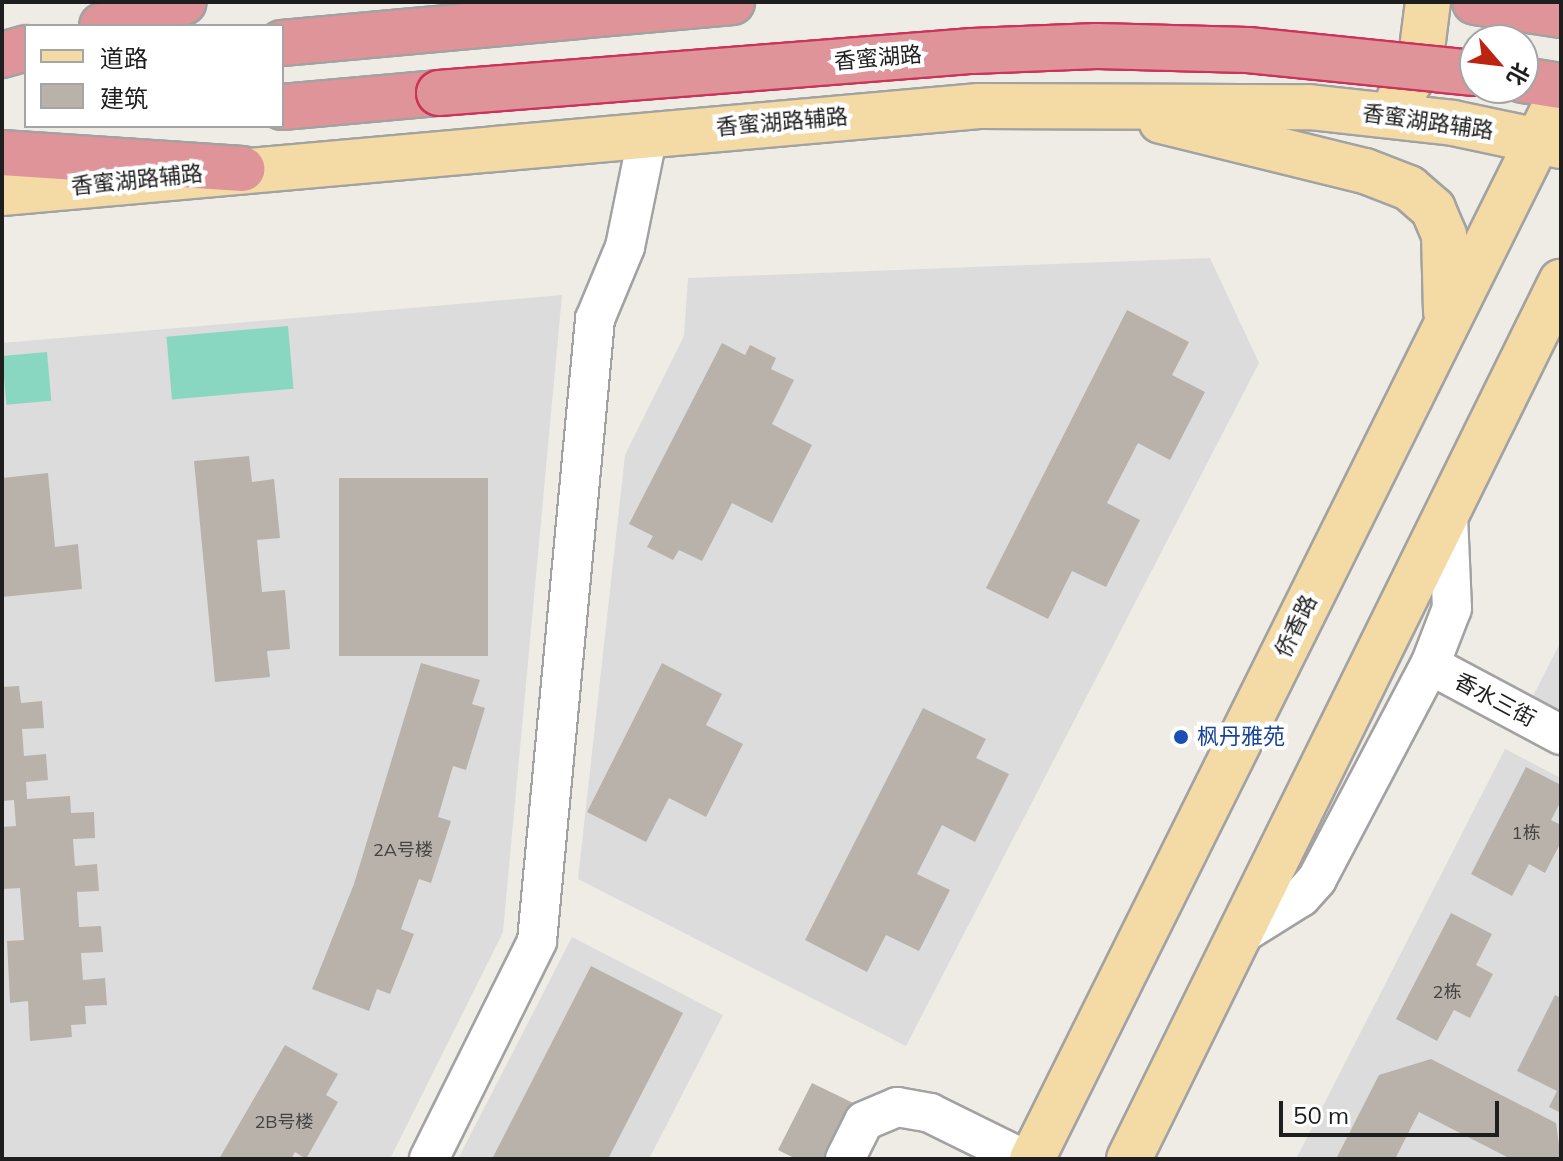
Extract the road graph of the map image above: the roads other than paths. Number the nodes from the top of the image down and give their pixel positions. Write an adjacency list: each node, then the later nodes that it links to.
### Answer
1 (184, 2): 6 (highway)
2 (732, 2): 7 (highway)
3 (1428, 2): 18 (main road)
4 (1475, 2): 5 (highway)
5 (1561, 15)
6 (109, 24)
7 (284, 43)
8 (24, 49): 9 (highway)
9 (2, 55)
10 (24, 66): 11 (highway)
11 (2, 69)
12 (1459, 71): 17 (highway, 香蜜湖路, bridge)
13 (1539, 83): 14 (highway)
14 (1561, 86)
15 (1561, 94): 22 (main road, 侨香路)
16 (1090, 103): 18 (main road, 香蜜湖路辅路); 21 (main road, 香蜜湖路辅路); 28 (main road)
17 (284, 107)
18 (1373, 114): 22 (main road, 香蜜湖路辅路)
19 (55, 128): 20 (highway)
20 (2, 133)
21 (648, 134): 24 (main road, 香蜜湖路辅路); 34 (street)
22 (1549, 143): 28 (main road, 侨香路)
23 (2, 153): 24 (highway)
24 (242, 169): 25 (main road, 香蜜湖路辅路)
25 (2, 193)
26 (1561, 282): 29 (main road)
27 (1561, 336): 29 (main road)
28 (1437, 341): 37 (main road, 侨香路)
29 (1506, 391): 30 (main road)
30 (1448, 515): 31 (street); 33 (main road)
31 (1430, 665): 32 (street, 香水三街); 33 (street)
32 (1561, 735)
33 (1240, 935): 38 (main road)
34 (429, 1159)
35 (845, 1159): 36 (street)
36 (1023, 1159)
37 (1032, 1159)
38 (1129, 1159)

